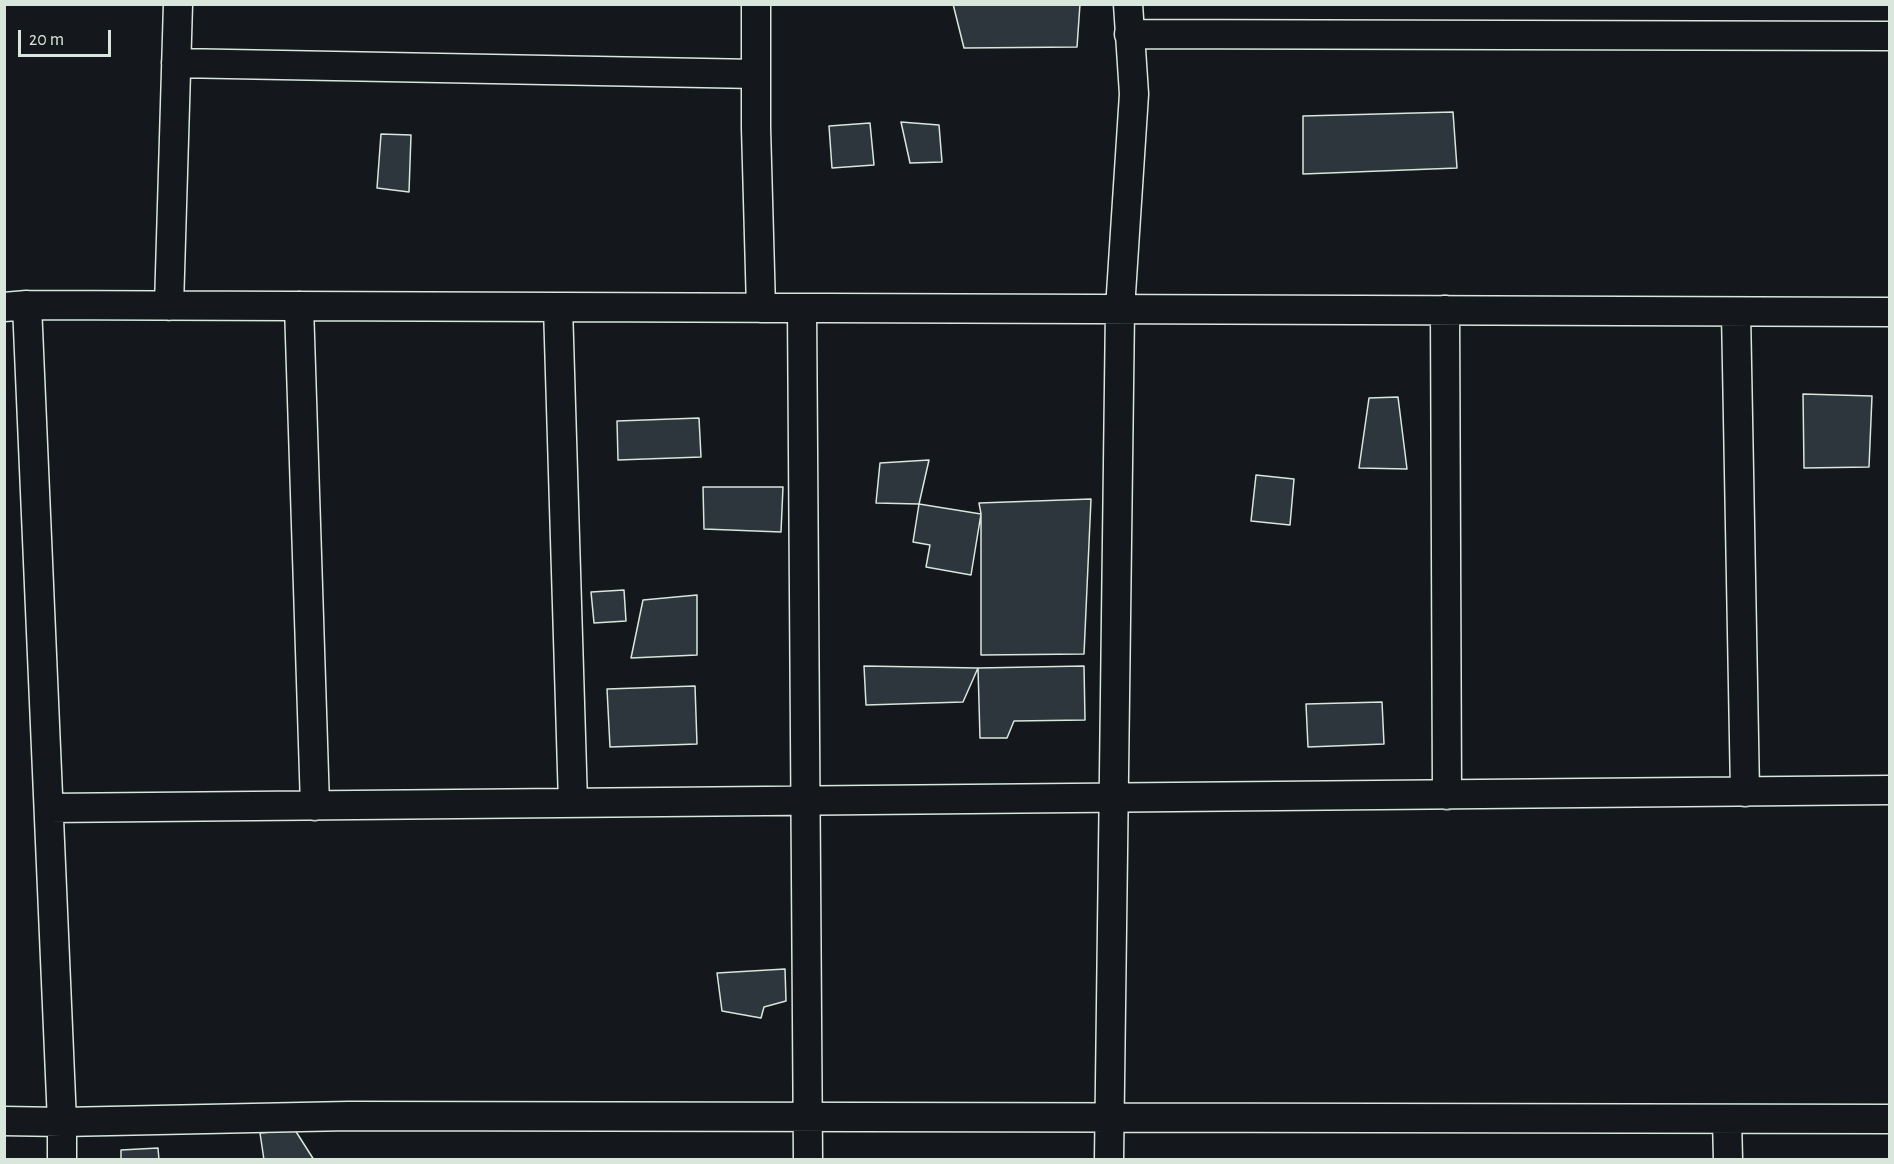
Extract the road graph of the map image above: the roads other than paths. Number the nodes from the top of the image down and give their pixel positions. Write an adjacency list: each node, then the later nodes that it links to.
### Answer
1 (178, 4): 6 (street)
2 (756, 4): 7 (street)
3 (1128, 4): 4 (street)
4 (1130, 34): 5 (street); 14 (street)
5 (1890, 36)
6 (176, 63): 7 (street); 9 (street)
7 (756, 74): 12 (street)
8 (16, 306): 9 (street); 25 (street)
9 (169, 306): 10 (street)
10 (299, 306): 11 (street); 24 (street)
11 (558, 307): 12 (street); 23 (street)
12 (761, 308): 13 (street)
13 (802, 308): 14 (street); 22 (street)
14 (1120, 309): 15 (street); 21 (street)
15 (1445, 310): 16 (street); 20 (street)
16 (1736, 312): 17 (street); 19 (street)
17 (1890, 312)
18 (1890, 790): 19 (street)
19 (1745, 792): 20 (street)
20 (1447, 795): 21 (street)
21 (1115, 798): 22 (street); 27 (street)
22 (806, 801): 23 (street); 26 (street)
23 (573, 803): 24 (street)
24 (315, 806): 25 (street)
25 (49, 808): 31 (street)
26 (808, 1118): 27 (street); 31 (street); 33 (street)
27 (1110, 1119): 28 (street); 34 (street)
28 (1727, 1119): 29 (street); 35 (street)
29 (1890, 1119)
30 (4, 1121): 31 (street)
31 (62, 1122): 32 (street)
32 (62, 1160)
33 (808, 1160)
34 (1109, 1160)
35 (1728, 1160)

